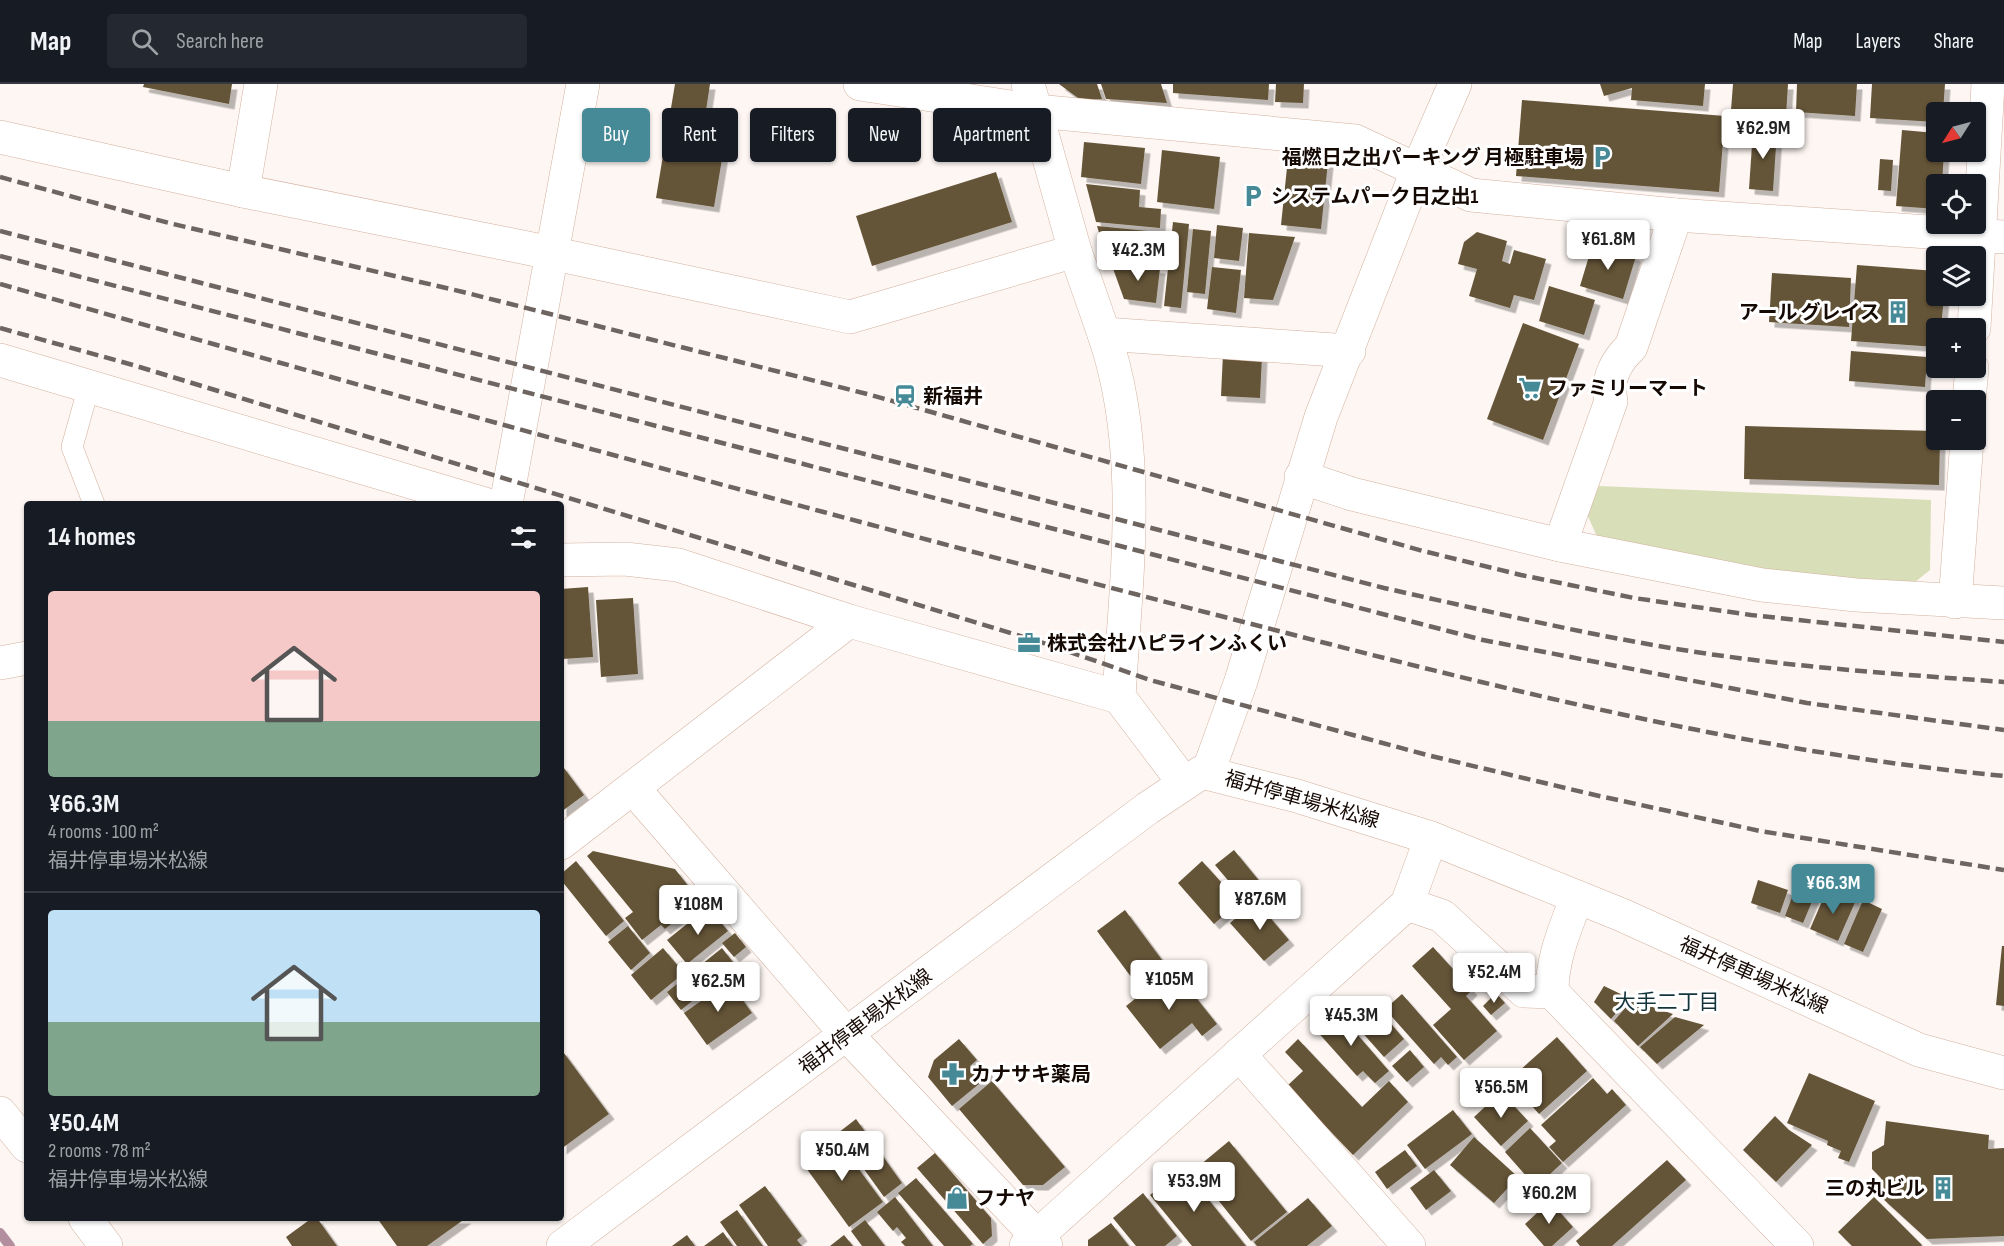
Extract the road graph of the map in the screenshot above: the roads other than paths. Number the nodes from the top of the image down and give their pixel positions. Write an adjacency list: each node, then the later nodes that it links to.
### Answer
1 (261, 84): 9 (street)
2 (583, 84): 13 (street)
3 (860, 84): 6 (street)
4 (1455, 84): 8 (street)
5 (1989, 84): 11 (street)
6 (1032, 97): 8 (street); 12 (street)
7 (0, 137): 9 (street)
8 (1417, 171): 10 (street); 16 (street)
9 (243, 191): 13 (street)
10 (1677, 215): 11 (street); 24 (street)
11 (1993, 236): 14 (street)
12 (1075, 251): 13 (street); 15 (street)
13 (552, 253): 23 (street)
14 (1976, 318)
15 (1104, 334): 16 (street); 31 (street)
16 (1349, 351): 20 (street)
17 (0, 360): 18 (street)
18 (89, 386): 21 (lane); 22 (street)
19 (1965, 450): 26 (street)
20 (1301, 477): 24 (street); 32 (street)
21 (93, 501)
22 (474, 501)
23 (507, 501)
24 (1560, 545): 26 (street)
25 (564, 560): 28 (street)
26 (1955, 602): 27 (street)
27 (2004, 603)
28 (849, 621): 31 (street); 33 (street)
29 (24, 659): 30 (street)
30 (0, 663)
31 (1119, 697): 32 (street)
32 (1196, 778): 34 (street, 福井停車場米松線); 39 (street, 福井停車場米松線)
33 (633, 788): 35 (street); 39 (street)
34 (1431, 838): 36 (street, 福井停車場米松線); 37 (street)
35 (564, 841)
36 (1577, 897): 38 (street); 41 (street, 福井停車場米松線)
37 (1407, 904): 38 (street); 40 (street)
38 (1552, 992): 46 (street)
39 (847, 1035): 45 (street); 48 (street, 福井停車場米松線)
40 (1239, 1053): 45 (street); 49 (street)
41 (2004, 1073)
42 (0, 1113): 43 (street)
43 (24, 1142)
44 (87, 1221): 47 (street)
45 (1037, 1242)
46 (1783, 1242)
47 (106, 1246)
48 (563, 1246)
49 (1409, 1246)

